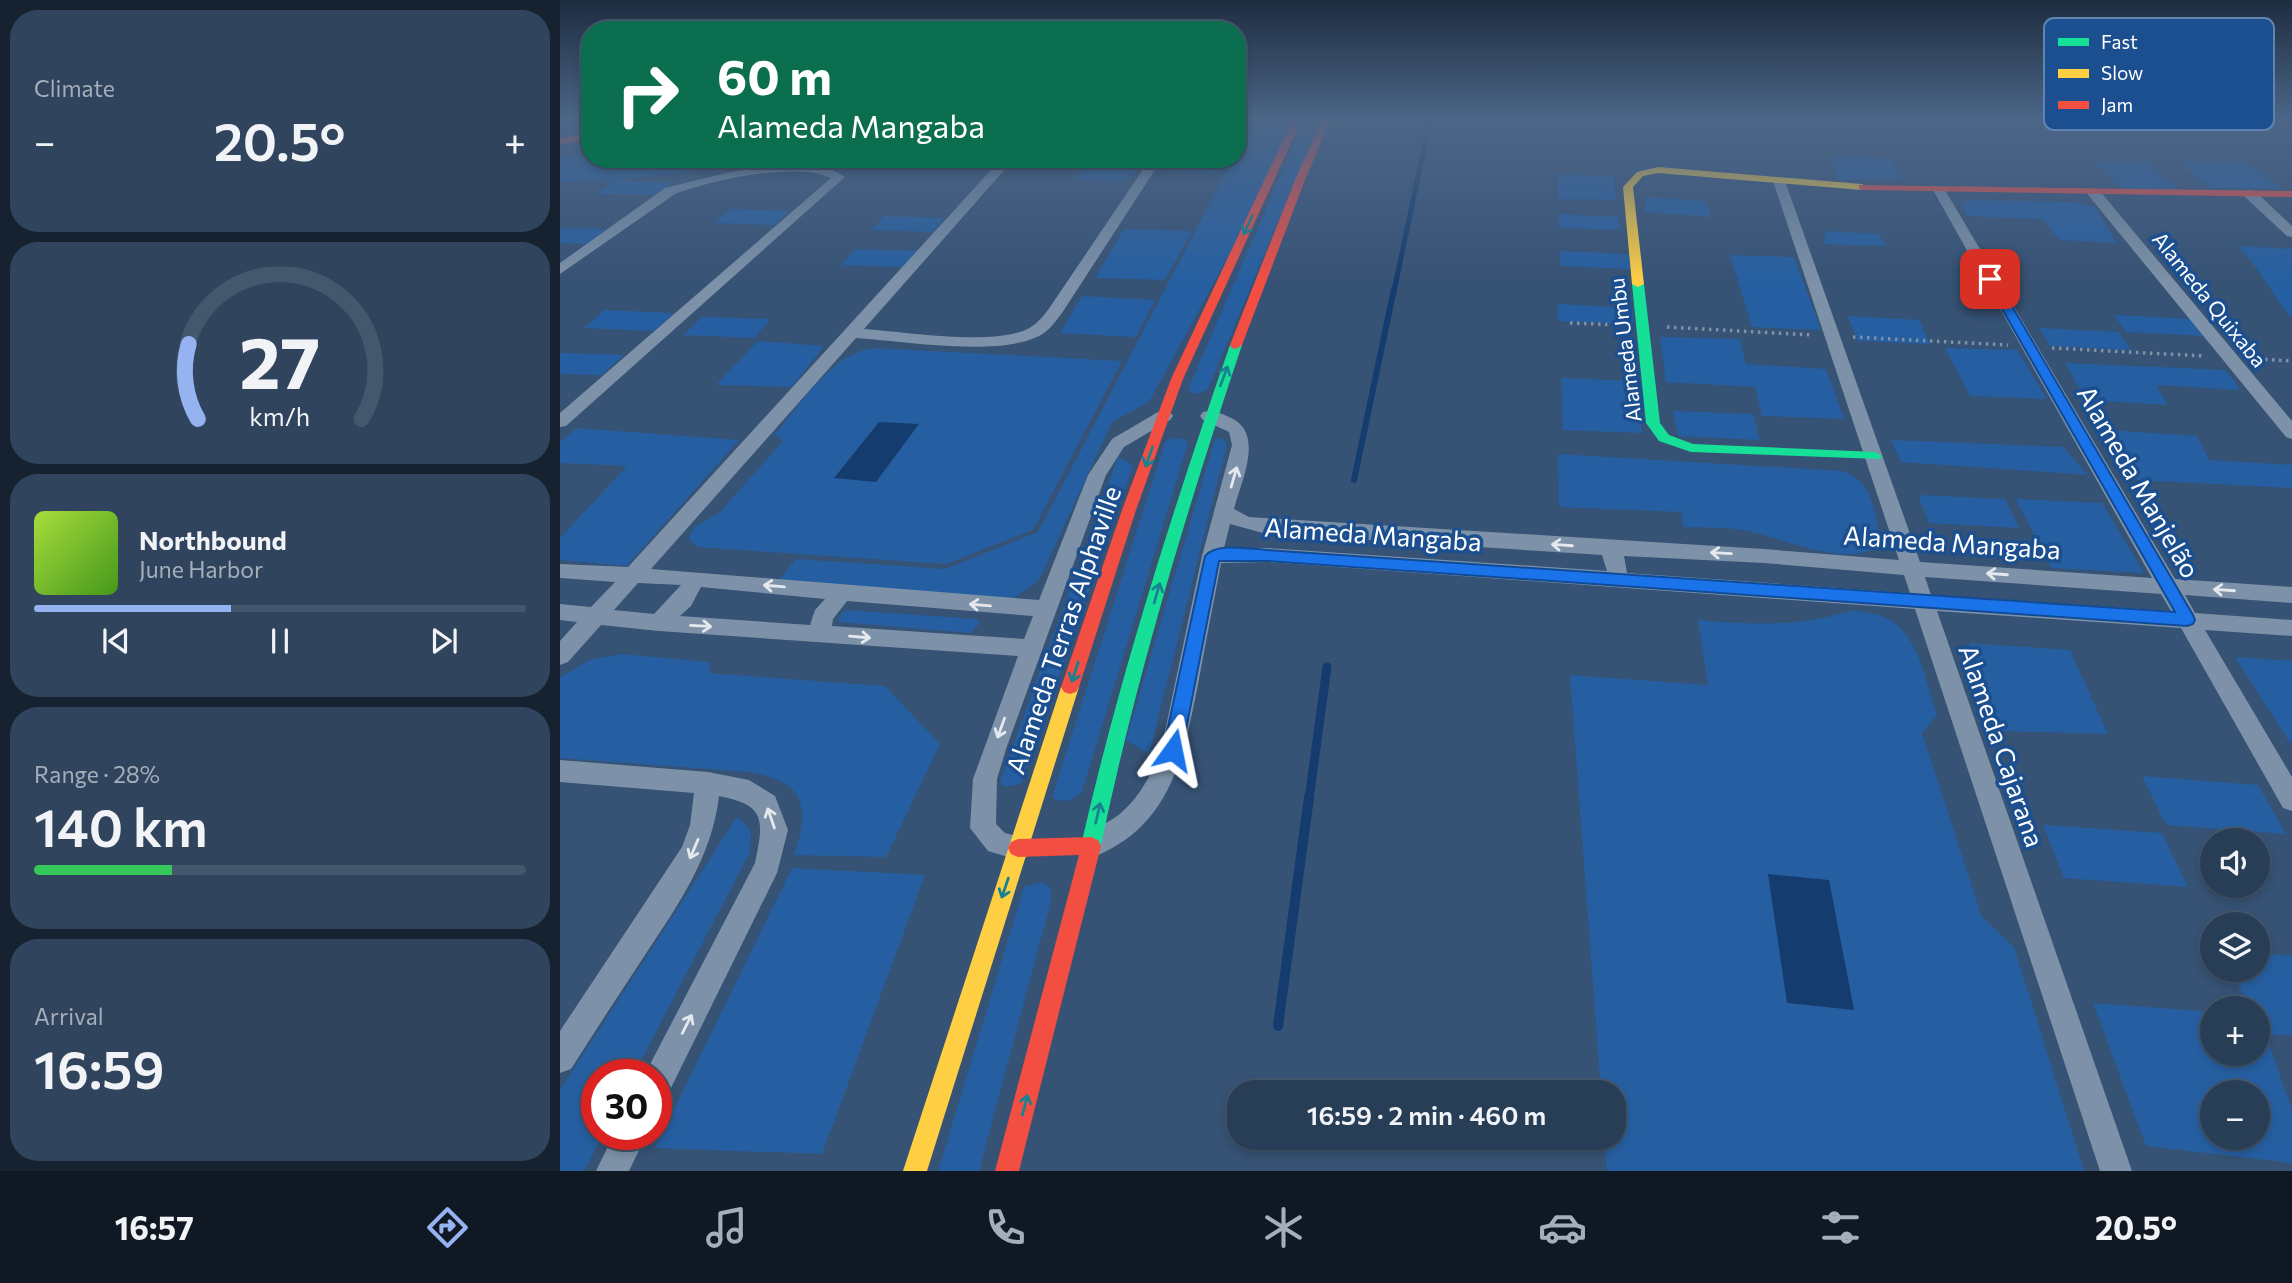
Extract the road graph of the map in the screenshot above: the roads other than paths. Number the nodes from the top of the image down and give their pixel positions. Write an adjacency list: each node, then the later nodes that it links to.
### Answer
1 (745, 174): 15 (street)
2 (836, 174): 18 (street)
3 (995, 174): 16 (street)
4 (1146, 174): 16 (street)
5 (1273, 174): 17 (street, Alameda Terras Alphaville, one-way to 17)
6 (1303, 174): 17 (street, Alameda Terras Alphaville, one-way to 6)
7 (1637, 174): 20 (street, Alameda Umbu)
8 (1703, 174): 9 (street, Alameda Umbu)
9 (1779, 181): 10 (street); 20 (street, Alameda Cajarana)
10 (1938, 190): 11 (street); 30 (street, Alameda Manjelão)
11 (2094, 193): 12 (street); 19 (street, Alameda Quixaba)
12 (2250, 194): 13 (street); 14 (street)
13 (2292, 194)
14 (2292, 233)
15 (560, 270)
16 (853, 333): 27 (street)
17 (1189, 416): 21 (street, one-way to 17); 35 (street); 47 (street, Alameda Terras Alphaville, one-way to 17); 48 (street, Alameda Terras Alphaville, one-way to 48)
18 (560, 422)
19 (2292, 433)
20 (1875, 456): 25 (street, Alameda Cajarana)
21 (1223, 512): 22 (street, Alameda Mangaba, one-way to 21); 23 (street)
22 (1608, 548): 24 (street, Alameda Mangaba, one-way to 22); 29 (street)
23 (1212, 556): 29 (street, Alameda Mangaba); 47 (street)
24 (1764, 556): 25 (street, Alameda Mangaba); 31 (street)
25 (1910, 568): 30 (street, Alameda Mangaba, one-way to 25); 34 (street, Alameda Cajarana)
26 (560, 571): 27 (street)
27 (632, 576): 28 (street); 37 (street)
28 (695, 580): 32 (street, one-way to 28); 39 (street)
29 (1614, 580): 31 (street, Alameda Mangaba)
30 (2168, 586): 33 (street, Alameda Mangaba, one-way to 30); 38 (street, Alameda Manjelão)
31 (1770, 591): 34 (street, Alameda Mangaba)
32 (842, 593): 35 (street, one-way to 32); 41 (street)
33 (2292, 595)
34 (1921, 602): 38 (street, Alameda Mangaba); 55 (street, Alameda Cajarana)
35 (1048, 609): 42 (street)
36 (560, 612): 37 (street)
37 (596, 617): 39 (street); 43 (street)
38 (2187, 620): 40 (street, Alameda Mangaba); 46 (street, Alameda Manjelão)
39 (659, 623): 41 (street, one-way to 41)
40 (2292, 628)
41 (819, 634): 42 (street, one-way to 42)
42 (1032, 648): 48 (street, one-way to 48)
43 (560, 656)
44 (560, 771): 45 (street)
45 (708, 783): 49 (street, one-way to 49); 50 (street, one-way to 45)
46 (2292, 800)
47 (1091, 846): 48 (street); 54 (street, Alameda Terras Alphaville, one-way to 47)
48 (1018, 848): 53 (street, Alameda Terras Alphaville, one-way to 53)
49 (560, 1058)
50 (669, 1059)
51 (623, 1150): 52 (street)
52 (612, 1171)
53 (915, 1171)
54 (1007, 1171)
55 (2116, 1171)

